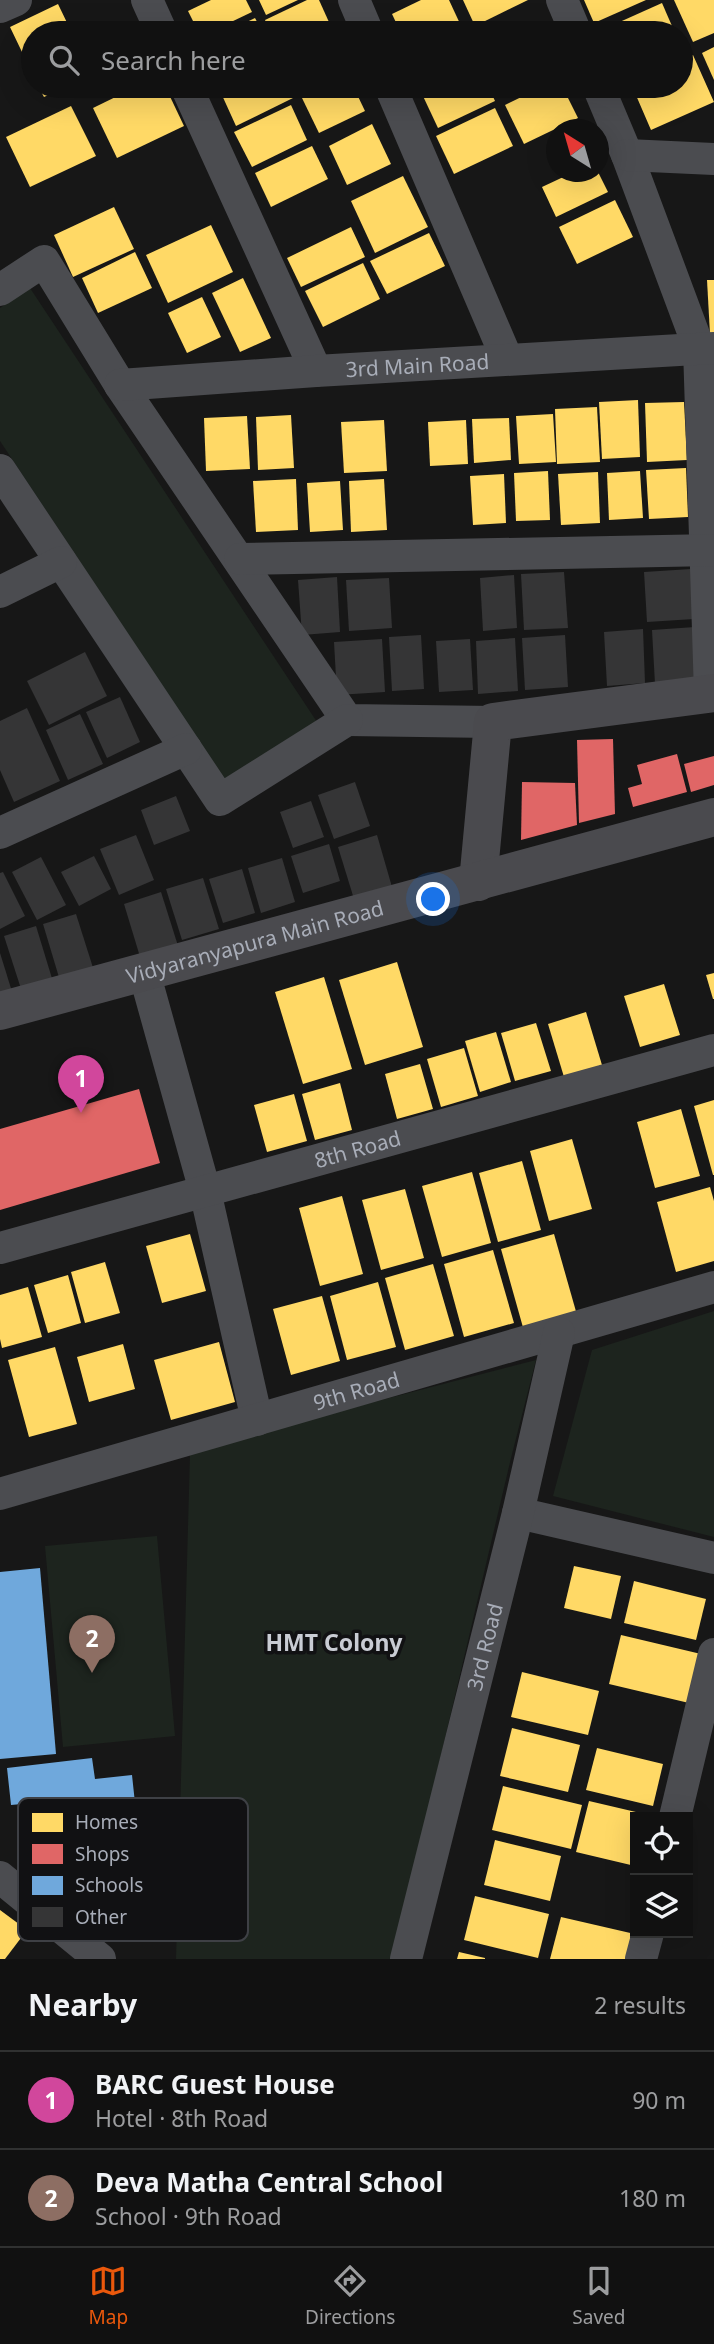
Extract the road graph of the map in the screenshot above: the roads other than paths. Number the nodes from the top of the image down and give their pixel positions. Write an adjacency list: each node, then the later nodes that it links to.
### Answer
1 (16, 0): 5 (street)
2 (147, 0): 6 (street)
3 (354, 0): 7 (street)
4 (562, 0): 8 (street)
5 (0, 7)
6 (157, 21)
7 (363, 21)
8 (571, 21)
9 (191, 98): 17 (street)
10 (395, 98): 16 (street)
11 (603, 98): 12 (street)
12 (627, 155): 13 (street); 15 (street)
13 (714, 159)
14 (0, 290): 18 (street)
15 (706, 348): 16 (street, 3rd Main Road); 20 (street)
16 (507, 359): 17 (street, 3rd Main Road)
17 (316, 371): 18 (street, 3rd Main Road)
18 (120, 385): 21 (street)
19 (0, 470): 22 (street)
20 (710, 551): 21 (street); 24 (street)
21 (240, 559): 25 (street)
22 (61, 562): 23 (street); 27 (street)
23 (0, 592)
24 (712, 693): 26 (main road)
25 (347, 720): 26 (street); 27 (street)
26 (493, 722): 30 (main road)
27 (186, 749): 29 (street)
28 (714, 817): 30 (main road, Vidyaranyapura Main Road)
29 (0, 833)
30 (478, 881): 31 (main road, Vidyaranyapura Main Road)
31 (144, 972): 32 (main road, Vidyaranyapura Main Road); 34 (street)
32 (0, 1011)
33 (714, 1050): 34 (street, 8th Road)
34 (205, 1191): 35 (street, 8th Road); 38 (street)
35 (0, 1248)
36 (714, 1287): 37 (street, 9th Road)
37 (559, 1333): 38 (street, 9th Road); 40 (street, 3rd Road)
38 (257, 1420): 39 (street, 9th Road)
39 (0, 1494)
40 (518, 1513): 41 (street); 49 (street, 3rd Road)
41 (714, 1558)
42 (714, 1654): 43 (street)
43 (676, 1812)
44 (0, 1877): 45 (street)
45 (18, 1892)
46 (647, 1938): 50 (street)
47 (78, 1941): 48 (street)
48 (100, 1959)
49 (406, 1959)
50 (641, 1959)

